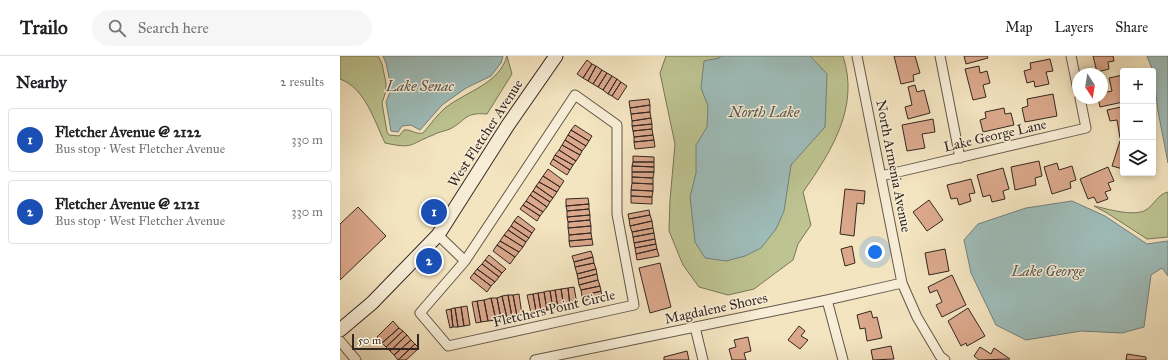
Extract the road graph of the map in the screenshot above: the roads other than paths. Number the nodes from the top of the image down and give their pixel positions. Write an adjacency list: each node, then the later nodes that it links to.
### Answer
1 (556, 56): 9 (main road, West Fletcher Avenue)
2 (857, 56): 8 (street, North Armenia Avenue)
3 (940, 56): 7 (street)
4 (1071, 56): 5 (street)
5 (1073, 68)
6 (1081, 104): 7 (street, Lake George Lane)
7 (960, 158): 8 (street, Lake George Lane)
8 (881, 176): 11 (street, North Armenia Avenue)
9 (438, 235): 10 (street); 14 (main road, West Fletcher Avenue)
10 (465, 261): 10 (street, Fletchers Point Circle)
11 (902, 282): 12 (street, Magdalene Shores); 21 (street, North Armenia Avenue)
12 (827, 300): 13 (street, Magdalene Shores); 20 (street)
13 (695, 327): 16 (street, Magdalene Shores); 19 (street)
14 (340, 330)
15 (340, 341): 17 (street)
16 (570, 356): 18 (street, Magdalene Shores)
17 (356, 360)
18 (535, 360)
19 (703, 360)
20 (843, 360)
21 (945, 360)

